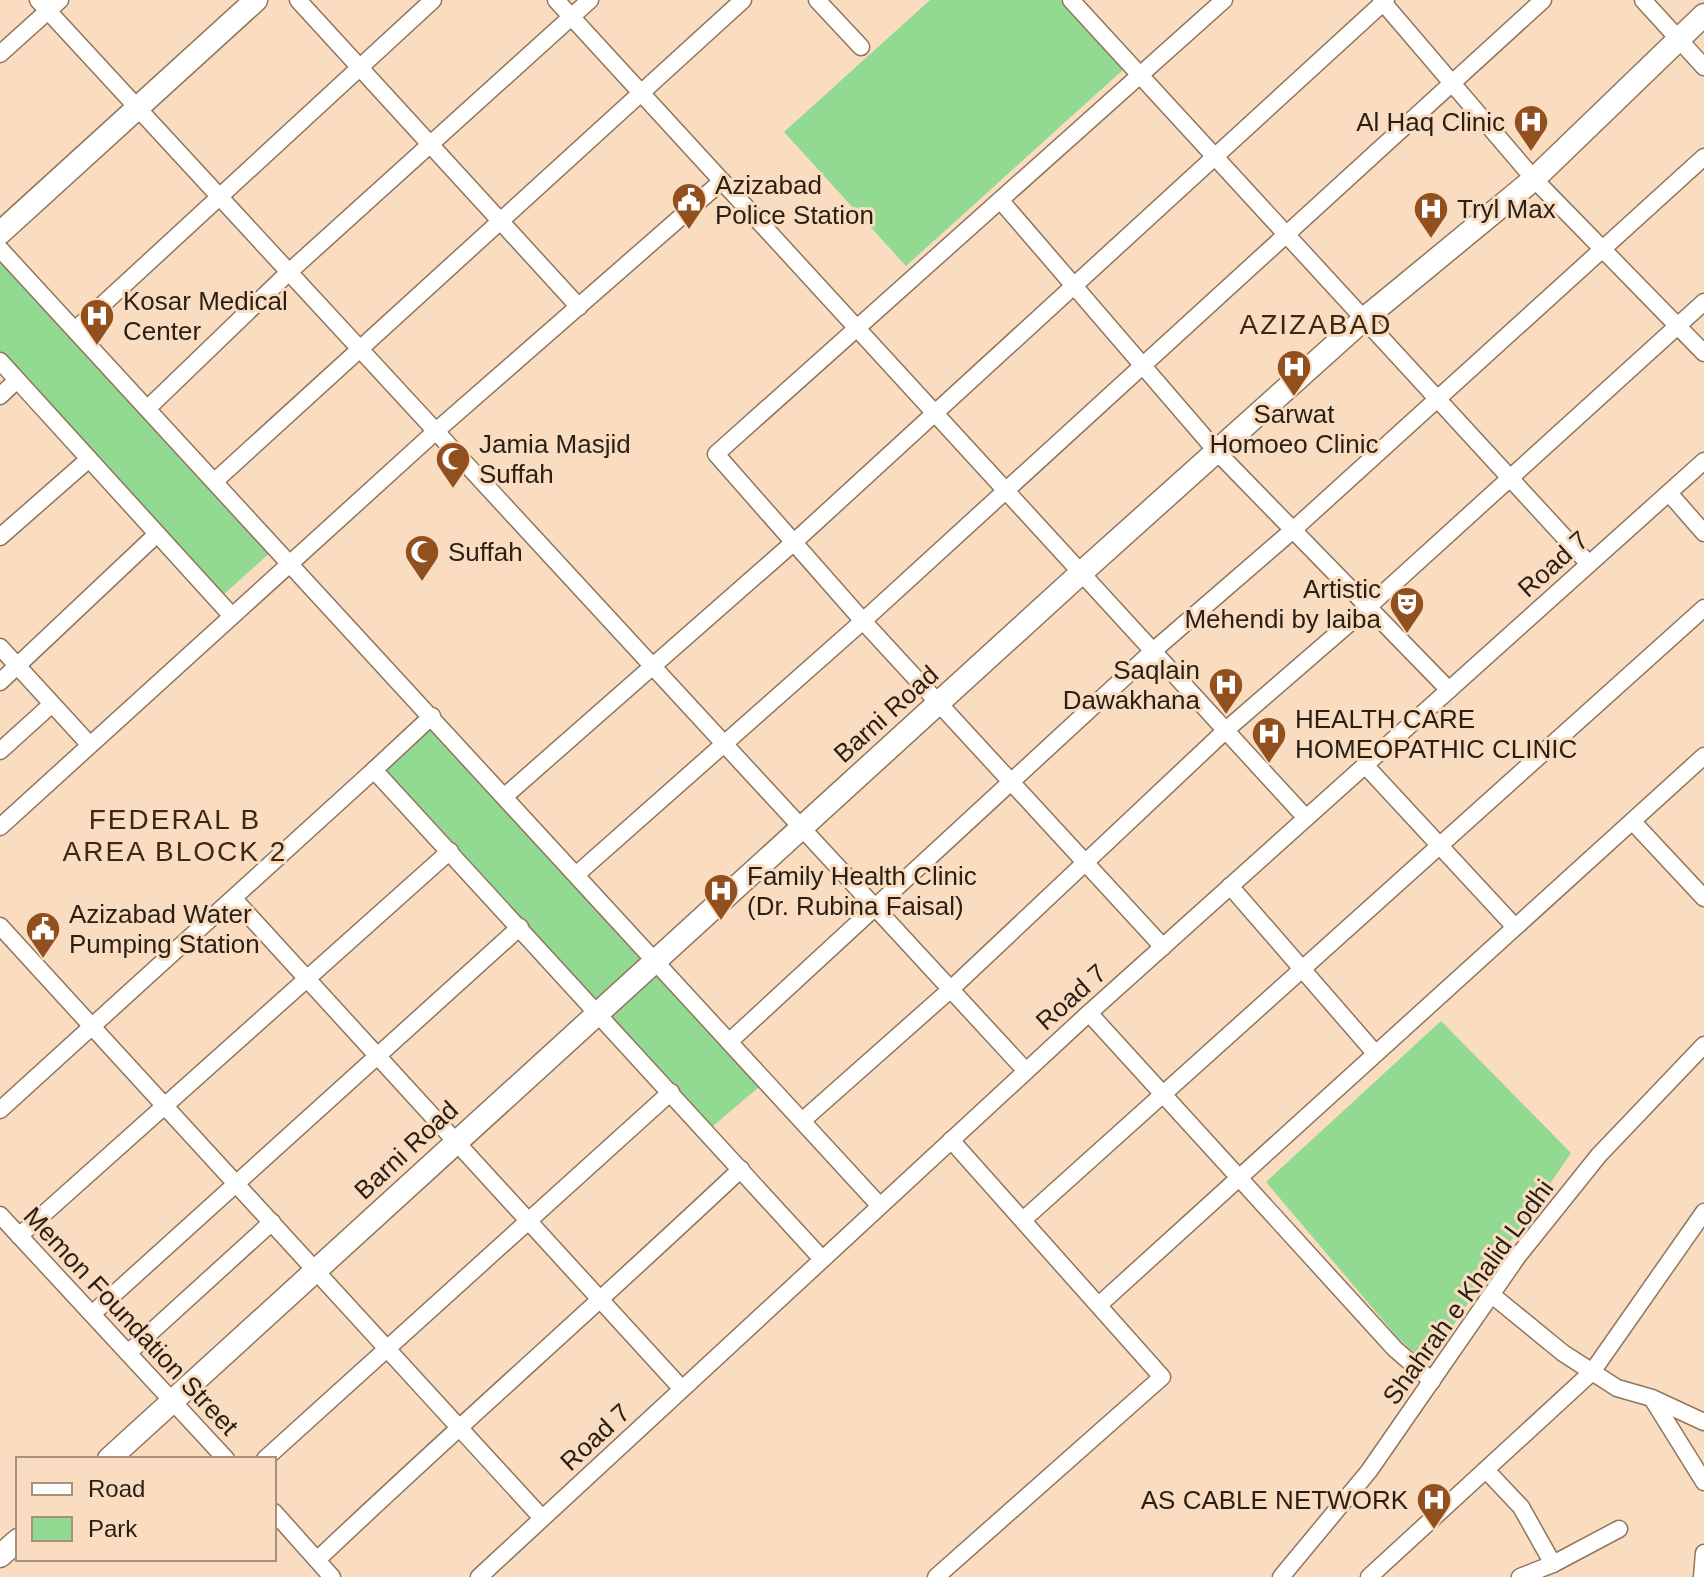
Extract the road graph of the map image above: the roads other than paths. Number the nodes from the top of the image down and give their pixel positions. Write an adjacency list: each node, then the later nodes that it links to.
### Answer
1 (256, 0): 24 (street)
2 (298, 0): 19 (street)
3 (433, 0): 19 (street)
4 (556, 0): 15 (street)
5 (590, 0): 15 (street)
6 (743, 0): 23 (street)
7 (817, 0): 17 (street)
8 (1071, 0): 21 (street)
9 (1224, 0): 21 (street)
10 (1543, 0): 22 (street)
11 (1643, 0): 16 (street)
12 (1383, 1): 22 (street); 26 (street)
13 (49, 4): 18 (street); 24 (street)
14 (1704, 15): 16 (street, Barni Road)
15 (571, 17): 23 (street); 25 (street)
16 (1678, 40): 20 (street); 28 (street, Barni Road)
17 (861, 47)
18 (0, 54)
19 (359, 67): 25 (street); 30 (street)
20 (1704, 67)
21 (1141, 77): 26 (street); 31 (street)
22 (1451, 82): 28 (street); 34 (street)
23 (642, 94): 29 (street); 32 (street)
24 (138, 108): 30 (street); 33 (street)
25 (431, 145): 32 (street); 37 (street)
26 (1215, 156): 34 (street); 38 (street)
27 (1704, 157): 36 (street)
28 (1534, 179): 36 (street); 41 (street, Barni Road)
29 (722, 181): 40 (street); 43 (street)
30 (219, 196): 37 (street); 44 (street)
31 (1001, 201): 38 (street); 43 (street)
32 (502, 223): 40 (street); 45 (street)
33 (0, 233)
34 (1286, 234): 41 (street); 48 (street)
35 (0, 249): 44 (street)
36 (1604, 250): 42 (street); 51 (street)
37 (289, 272): 45 (street); 52 (street)
38 (1073, 284): 48 (street); 53 (street)
39 (1704, 302): 42 (street)
40 (579, 307): 54 (street)
41 (1364, 319): 51 (street); 55 (street, Barni Road)
42 (1678, 326): 46 (street); 58 (street)
43 (855, 327): 53 (street); 66 (street)
44 (75, 330): 52 (street)
45 (362, 351): 54 (street); 59 (street)
46 (1704, 353)
47 (0, 361): 49 (street)
48 (1143, 365): 55 (street); 60 (street)
49 (17, 380): 50 (street); 56 (street)
50 (0, 396)
51 (1436, 398): 58 (street); 62 (street)
52 (148, 408): 59 (street)
53 (935, 413): 60 (street); 66 (street)
54 (436, 431): 67 (street); 77 (street)
55 (1218, 453): 62 (street); 69 (street, Barni Road)
56 (89, 459): 64 (street); 65 (street)
57 (1704, 461): 61 (street, Road 7)
58 (1509, 477): 68 (street); 70 (street)
59 (215, 481): 67 (street)
60 (1004, 489): 69 (street); 73 (street)
61 (1669, 493): 63 (street); 68 (street, Road 7)
62 (1293, 530): 70 (street); 75 (street)
63 (1704, 533)
64 (157, 534): 72 (street); 76 (street)
65 (0, 537)
66 (793, 543): 73 (street); 77 (street)
67 (290, 562): 72 (street); 82 (street)
68 (1589, 564): 79 (street, Road 7)
69 (1081, 573): 75 (street); 81 (street, Barni Road)
70 (1368, 607): 79 (street); 83 (street)
71 (1704, 608): 96 (street)
72 (231, 615): 84 (street)
73 (863, 621): 81 (street); 85 (street)
74 (0, 647): 76 (street)
75 (1153, 651): 83 (street); 90 (street)
76 (18, 667): 78 (street); 80 (street)
77 (654, 667): 85 (street); 91 (street)
78 (0, 682)
79 (1449, 690): 88 (street, Road 7)
80 (52, 704): 84 (street); 86 (street)
81 (939, 704): 90 (street); 95 (street, Barni Road)
82 (432, 716): 89 (street); 91 (street)
83 (1226, 730): 92 (street); 98 (street)
84 (89, 744): 94 (street)
85 (725, 745): 95 (street); 99 (street)
86 (0, 751)
87 (1704, 756): 93 (street)
88 (1365, 765): 92 (street, Road 7); 96 (street)
89 (374, 770): 97 (street); 102 (street)
90 (1010, 781): 98 (street); 103 (street)
91 (505, 796): 99 (street)
92 (1306, 818): 100 (street, Road 7)
93 (1633, 822): 101 (street); 106 (street)
94 (0, 827)
95 (802, 828): 103 (street); 108 (street, Barni Road)
96 (1440, 845): 106 (street); 109 (street)
97 (450, 851): 105 (street); 110 (street)
98 (1085, 863): 107 (street); 111 (street)
99 (577, 874): 108 (street)
100 (1230, 886): 107 (street, Road 7); 109 (street)
101 (1704, 898)
102 (234, 899): 110 (street); 114 (street)
103 (874, 906): 111 (street); 115 (street)
104 (0, 926): 114 (street)
105 (520, 927): 112 (street); 118 (street)
106 (1515, 927): 117 (street)
107 (1163, 947): 113 (street, Road 7)
108 (655, 960): 112 (street, Barni Road); 115 (street)
109 (1302, 969): 117 (street); 121 (street)
110 (308, 980): 118 (street); 122 (street)
111 (951, 989): 119 (street); 124 (street)
112 (598, 1012): 120 (street); 126 (street, Barni Road)
113 (1089, 1013): 119 (street, Road 7); 121 (street)
114 (90, 1028): 122 (street); 123 (street)
115 (730, 1041): 124 (street)
116 (1704, 1045): 139 (street, Shahrah e Khalid Lodhi)
117 (1375, 1053): 128 (street)
118 (378, 1056): 126 (street); 129 (street)
119 (1026, 1071): 125 (street, Road 7)
120 (671, 1092): 127 (street); 135 (street)
121 (1163, 1094): 128 (street); 133 (street)
122 (165, 1108): 129 (street); 136 (street)
123 (0, 1110)
124 (802, 1121): 130 (street)
125 (951, 1140): 130 (street, Road 7); 133 (street)
126 (455, 1142): 135 (street); 138 (street, Barni Road)
127 (741, 1169): 137 (street); 140 (street)
128 (1239, 1178): 141 (street); 146 (street)
129 (237, 1185): 134 (street); 142 (street)
130 (880, 1206): 137 (street, Road 7)
131 (1704, 1212): 145 (street)
132 (0, 1215): 136 (street, Memon Foundation Street)
133 (1023, 1220): 141 (street)
134 (272, 1222): 138 (street); 144 (street)
135 (530, 1222): 140 (street); 143 (street)
136 (19, 1236): 142 (street, Memon Foundation Street)
137 (822, 1259): 147 (street, Road 7)
138 (317, 1270): 143 (street); 149 (street, Barni Road)
139 (1492, 1295): 145 (street); 146 (street, Shahrah e Khalid Lodhi)
140 (601, 1301): 147 (street); 151 (street)
141 (1100, 1304): 167 (street)
142 (92, 1314): 144 (street, Memon Foundation Street)
143 (388, 1349): 151 (street); 154 (street)
144 (128, 1353): 149 (street, Memon Foundation Street)
145 (1592, 1372): 148 (street); 155 (street)
146 (1432, 1381): 168 (street, Shahrah e Khalid Lodhi)
147 (682, 1389): 158 (street, Road 7)
148 (1652, 1398): 150 (street); 156 (street)
149 (174, 1401): 152 (street, Barni Road); 153 (street, Memon Foundation Street)
150 (1704, 1422)
151 (458, 1426): 158 (street); 163 (street)
152 (111, 1457)
153 (224, 1457)
154 (267, 1457)
155 (1486, 1470): 164 (street); 169 (street)
156 (1704, 1482)
157 (276, 1514): 163 (street)
158 (542, 1518): 166 (street, Road 7)
159 (1619, 1529): 164 (street)
160 (16, 1542): 162 (street)
161 (1704, 1553): 171 (street)
162 (0, 1556)
163 (317, 1560): 165 (street)
164 (1553, 1564): 170 (street)
165 (332, 1577)
166 (479, 1577)
167 (936, 1577)
168 (1281, 1577)
169 (1369, 1577)
170 (1520, 1577)
171 (1702, 1577)

